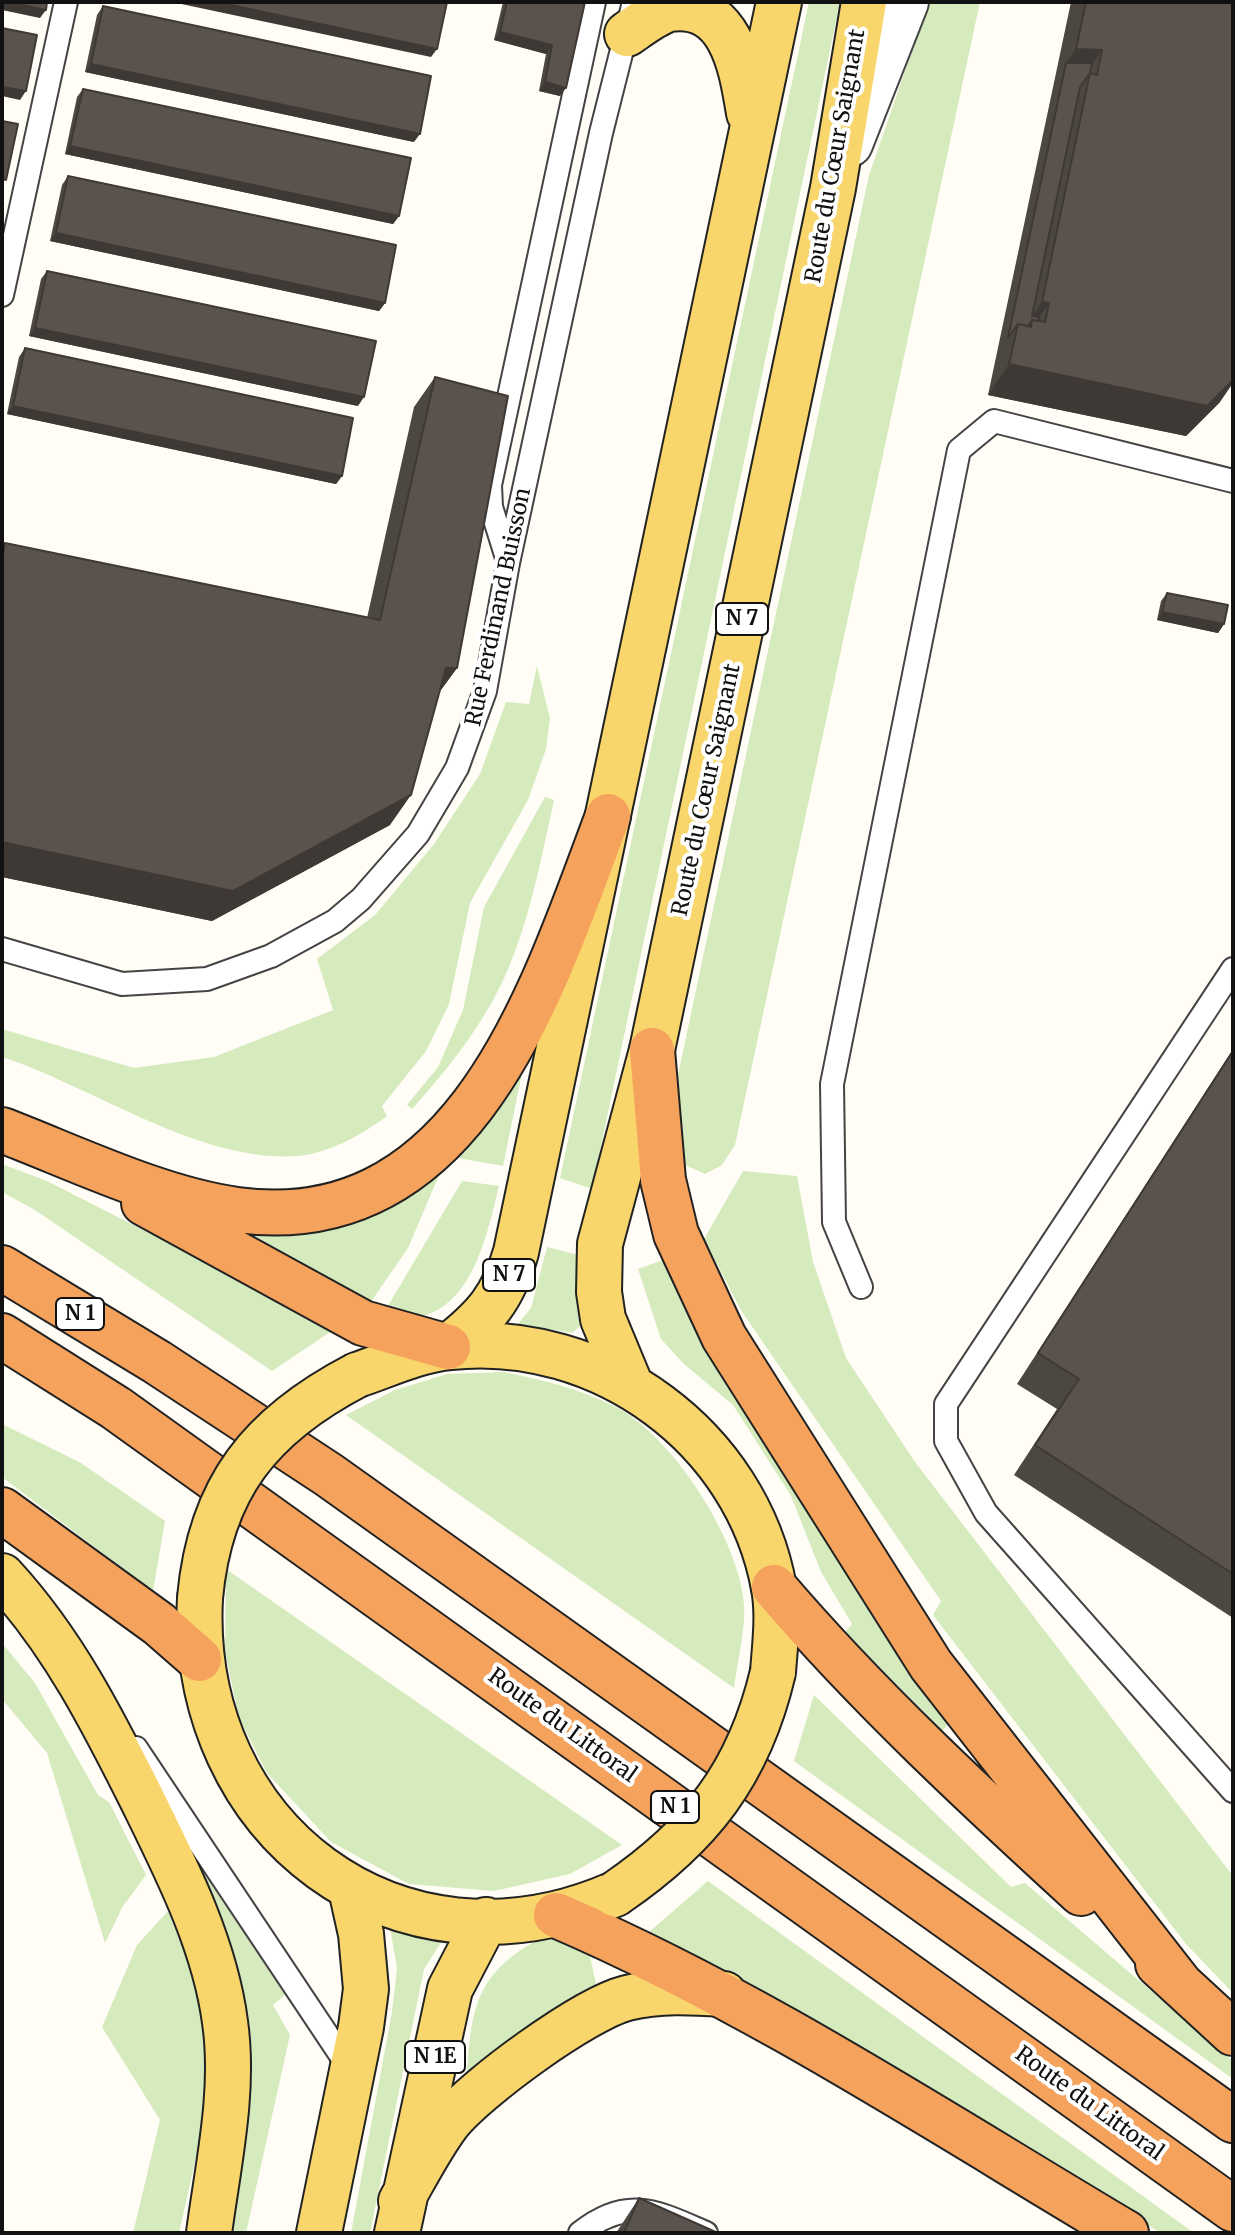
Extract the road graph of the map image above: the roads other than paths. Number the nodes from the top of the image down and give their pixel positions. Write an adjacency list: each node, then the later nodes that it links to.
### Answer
1 (66, 2): 9 (lane)
2 (594, 2): 11 (lane)
3 (779, 2): 7 (main road, N 7)
4 (864, 2): 8 (main road, Route du Cœur Saignant / N 7)
5 (906, 2): 8 (street)
6 (630, 18): 7 (main road); 11 (lane, Rue Ferdinand Buisson)
7 (752, 131): 12 (main road, N 7)
8 (833, 188): 15 (main road, Route du Cœur Saignant / N 7)
9 (2, 295)
10 (1233, 481): 19 (lane)
11 (508, 563): 13 (lane, Rue Ferdinand Buisson)
12 (608, 816): 17 (highway); 21 (main road, N 7)
13 (2, 949)
14 (1233, 969): 28 (lane)
15 (652, 1050): 22 (main road, Route du Cœur Saignant / N 7); 32 (highway)
16 (2, 1130): 17 (highway)
17 (48, 1148): 21 (highway)
18 (2, 1268): 36 (highway, N 1)
19 (861, 1287)
20 (2, 1336): 37 (highway, Route du Littoral / N 1)
21 (448, 1347): 22 (main road); 27 (main road, bridge)
22 (630, 1384): 25 (main road)
23 (2, 1510): 27 (highway)
24 (2, 1576): 26 (main road)
25 (774, 1587): 30 (main road, bridge); 32 (highway)
26 (51, 1635): 35 (lane); 39 (main road)
27 (199, 1659): 29 (main road)
28 (1233, 1791)
29 (351, 1889): 31 (main road); 35 (main road)
30 (556, 1915): 31 (main road); 33 (highway)
31 (486, 1920): 38 (main road, N 1E)
32 (1180, 1984): 34 (highway)
33 (724, 1994): 38 (main road); 43 (highway)
34 (1233, 2033)
35 (351, 2070): 40 (main road)
36 (1233, 2120)
37 (1233, 2209)
38 (399, 2217)
39 (209, 2233)
40 (319, 2233)
41 (580, 2233): 42 (lane)
42 (706, 2233)
43 (1126, 2233)

